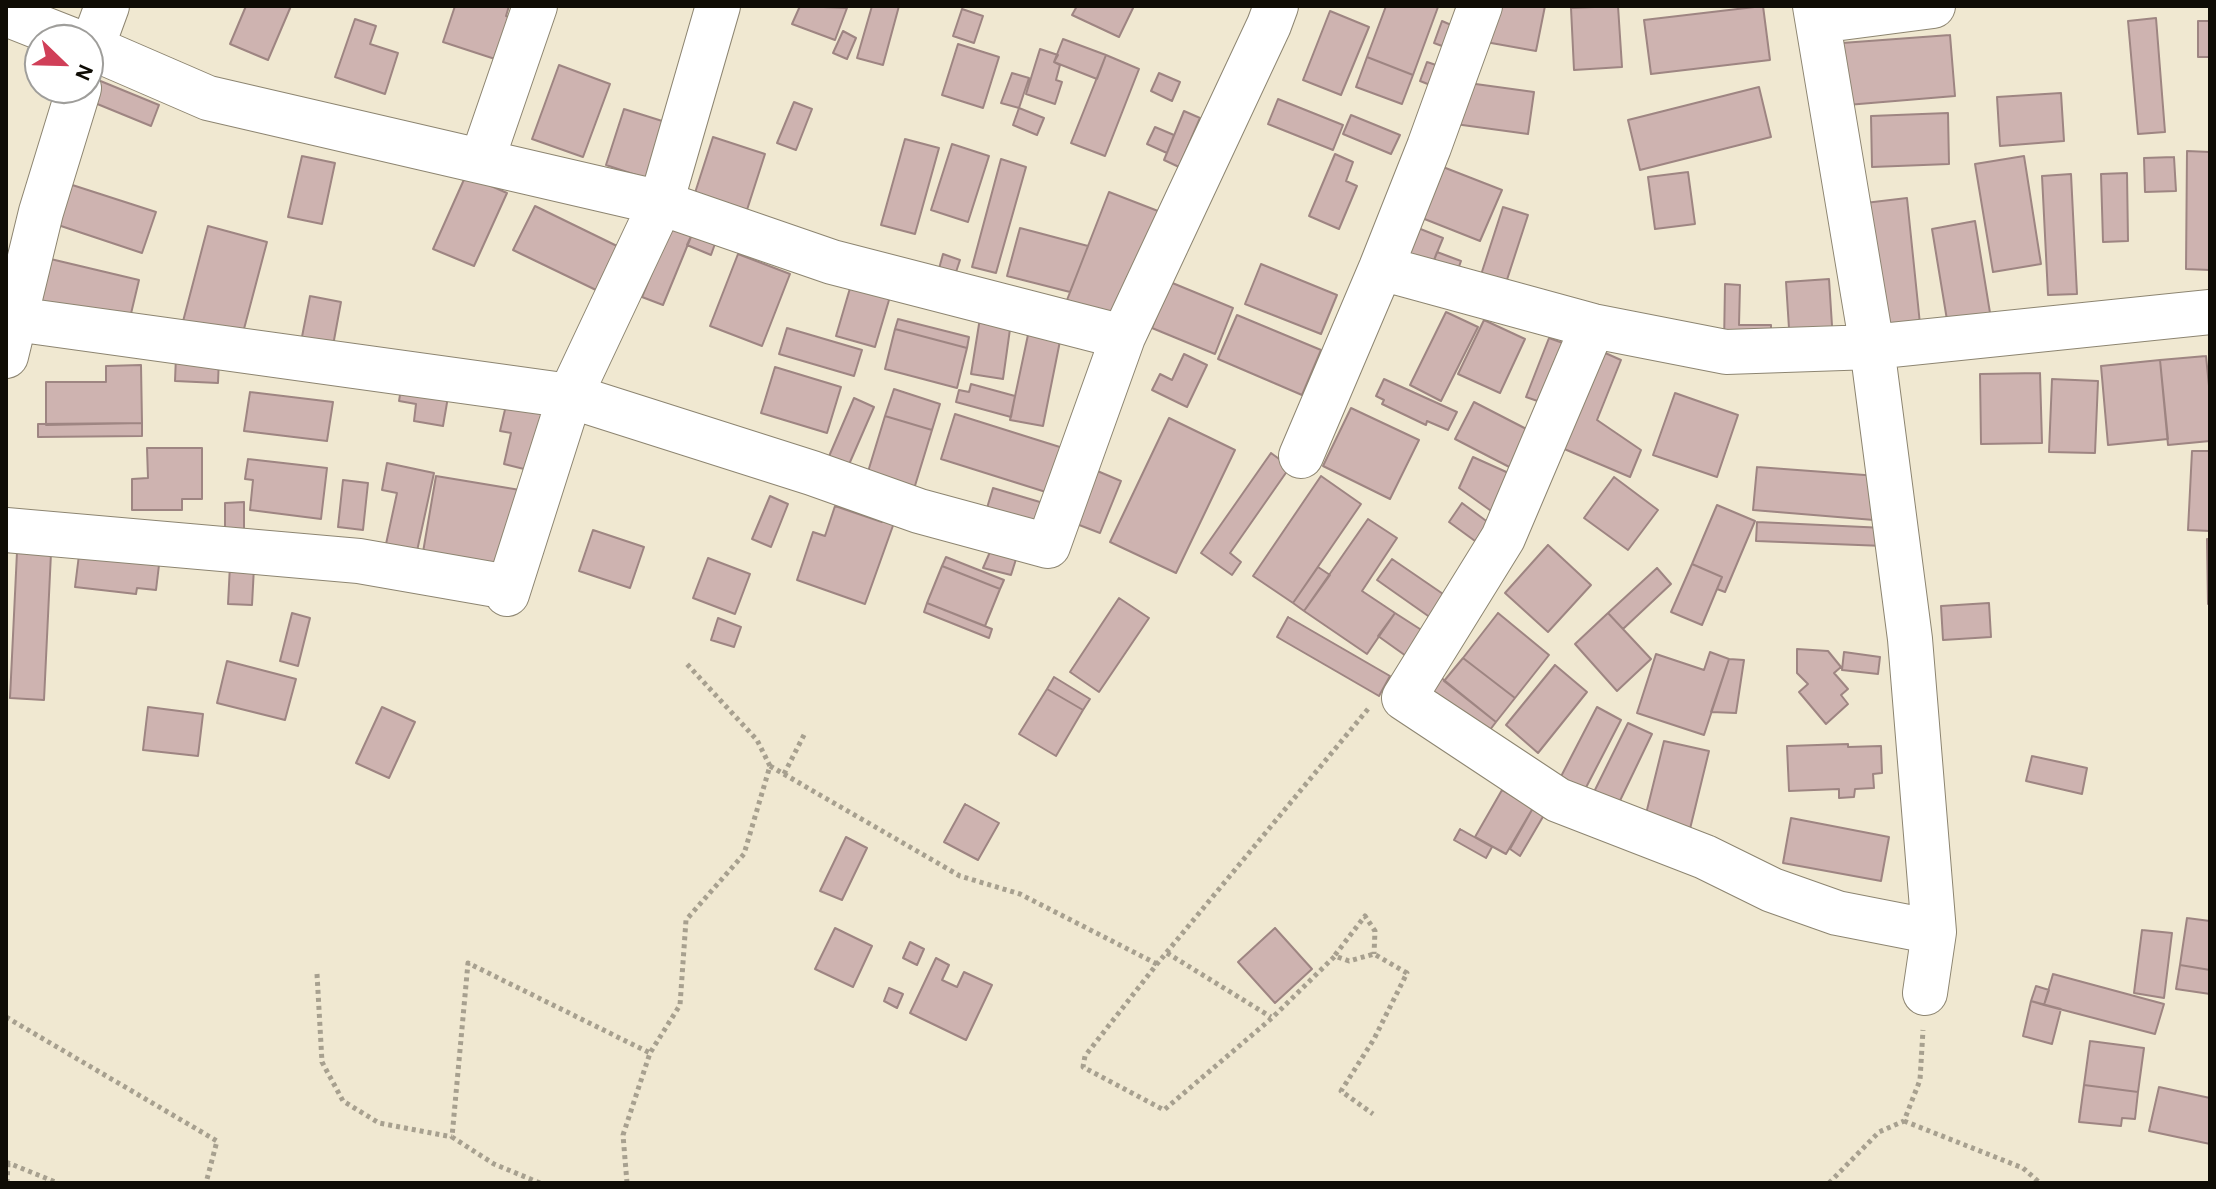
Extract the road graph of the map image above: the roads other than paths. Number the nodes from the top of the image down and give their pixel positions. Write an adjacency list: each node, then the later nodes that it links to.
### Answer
1 (535, 6): 11 (street)
2 (718, 6): 12 (street)
3 (1276, 6): 17 (street)
4 (1480, 6): 14 (street)
5 (1933, 6): 6 (street)
6 (1816, 13): 19 (street)
7 (6, 14): 8 (street)
8 (25, 24)
9 (104, 63): 11 (street)
10 (65, 104): 13 (street)
11 (482, 160): 12 (street)
12 (661, 203): 17 (street); 20 (street)
13 (24, 209): 18 (street)
14 (1381, 268): 16 (street); 21 (street)
15 (2210, 312): 19 (street)
16 (1593, 326): 19 (street); 23 (street)
17 (1123, 337): 20 (street)
18 (11, 338): 20 (street)
19 (1872, 347): 23 (street)
20 (570, 396): 22 (street)
21 (1301, 456)
22 (6, 530)
23 (1934, 932): 24 (street)
24 (1925, 993)

